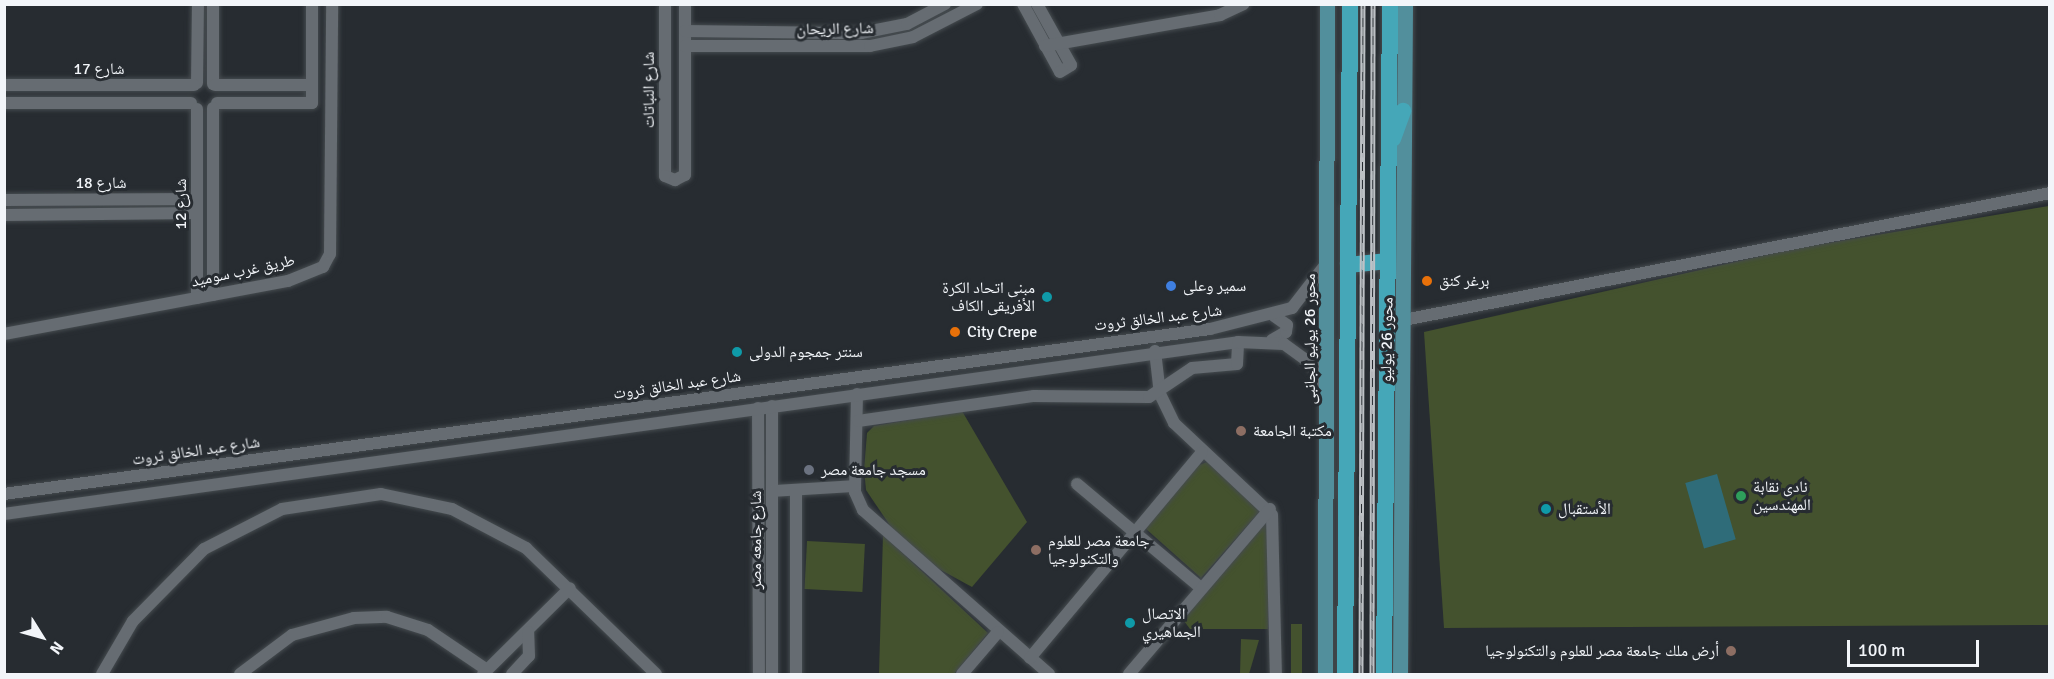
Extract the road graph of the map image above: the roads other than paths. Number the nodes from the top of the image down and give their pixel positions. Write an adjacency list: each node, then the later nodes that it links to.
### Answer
1 (198, 4): 22 (street)
2 (213, 4): 24 (street)
3 (312, 4): 25 (street)
4 (332, 4): 39 (street, طريق غرب سوميد)
5 (665, 4): 19 (street, شارع النباتات)
6 (685, 4): 16 (street)
7 (945, 4): 17 (street, شارع الريحان)
8 (977, 4): 21 (street, شارع الريحان)
9 (1023, 4): 20 (street)
10 (1037, 4): 18 (street)
11 (1244, 4): 18 (street)
12 (1327, 4): 36 (main road, محور 26 يوليو الجانبى)
13 (1350, 4): 38 (highway)
14 (1389, 4): 30 (highway, محور 26 يوليو)
15 (1405, 4): 29 (main road)
16 (685, 31): 17 (street, شارع الريحان); 19 (street)
17 (846, 33): 21 (street)
18 (1059, 43): 20 (street); 20 (street)
19 (685, 46): 21 (street, شارع الريحان)
20 (1046, 46)
21 (846, 47)
22 (196, 84): 23 (street, شارع 17); 24 (street, شارع 17); 28 (street, شارع 12)
23 (4, 85)
24 (214, 85): 25 (street); 27 (street, شارع 12)
25 (312, 85): 27 (street)
26 (4, 103): 28 (street, شارع 17)
27 (215, 105): 28 (street, شارع 17); 39 (street, شارع 12)
28 (194, 106): 32 (street, شارع 12)
29 (1403, 111): 30 (highway); 42 (main road)
30 (1389, 148): 37 (highway, محور 26 يوليو)
31 (2049, 194): 42 (street)
32 (197, 199): 33 (street, شارع 18); 34 (street, شارع 12)
33 (4, 200)
34 (197, 213): 35 (street, شارع 18); 40 (street, شارع 12)
35 (4, 215)
36 (1328, 260): 41 (street, شارع عبد الخالق ثروت); 47 (main road, محور 26 يوليو الجانبى)
37 (1388, 261): 38 (highway); 69 (highway, محور 26 يوليو)
38 (1348, 265): 83 (highway)
39 (213, 296): 40 (street, طريق غرب سوميد)
40 (197, 298): 43 (street, طريق غرب سوميد)
41 (1275, 316): 44 (street); 56 (street, شارع عبد الخالق ثروت)
42 (1404, 320): 69 (main road)
43 (4, 334)
44 (1272, 340): 45 (street, شارع عبد الخالق ثروت); 47 (street)
45 (1238, 342): 46 (street, شارع عبد الخالق ثروت); 49 (street)
46 (1155, 351): 48 (street, شارع عبد الخالق ثروت); 49 (street)
47 (1328, 392): 82 (main road, محور 26 يوليو الجانبى)
48 (857, 394): 50 (street, شارع عبد الخالق ثروت); 52 (street)
49 (1160, 394): 52 (street); 53 (street)
50 (772, 406): 51 (street, شارع عبد الخالق ثروت); 58 (street, شارع جامعه مصر)
51 (758, 408): 60 (street, شارع عبد الخالق ثروت); 75 (street, شارع جامعه مصر)
52 (858, 421): 55 (street)
53 (1202, 452): 61 (street); 63 (street)
54 (1077, 484): 63 (street)
55 (855, 486): 57 (street); 67 (street)
56 (34, 489): 59 (street, شارع عبد الخالق ثروت); 60 (street)
57 (796, 490): 58 (street); 77 (street)
58 (773, 491): 76 (street, شارع جامعه مصر)
59 (4, 494)
60 (38, 509): 62 (street, شارع عبد الخالق ثروت)
61 (1270, 509): 65 (street); 81 (street)
62 (4, 514)
63 (1136, 533): 65 (street); 68 (street)
64 (570, 588): 66 (street); 71 (street); 74 (street)
65 (1201, 588): 80 (street)
66 (528, 632): 70 (street); 73 (street)
67 (998, 632): 68 (street); 78 (street)
68 (1030, 658): 79 (street)
69 (1392, 671)
70 (484, 672): 72 (street)
71 (102, 675)
72 (240, 675)
73 (512, 675)
74 (656, 675)
75 (759, 675)
76 (772, 675)
77 (796, 675)
78 (962, 675)
79 (1049, 675)
80 (1129, 675)
81 (1276, 675)
82 (1325, 675)
83 (1345, 675)

